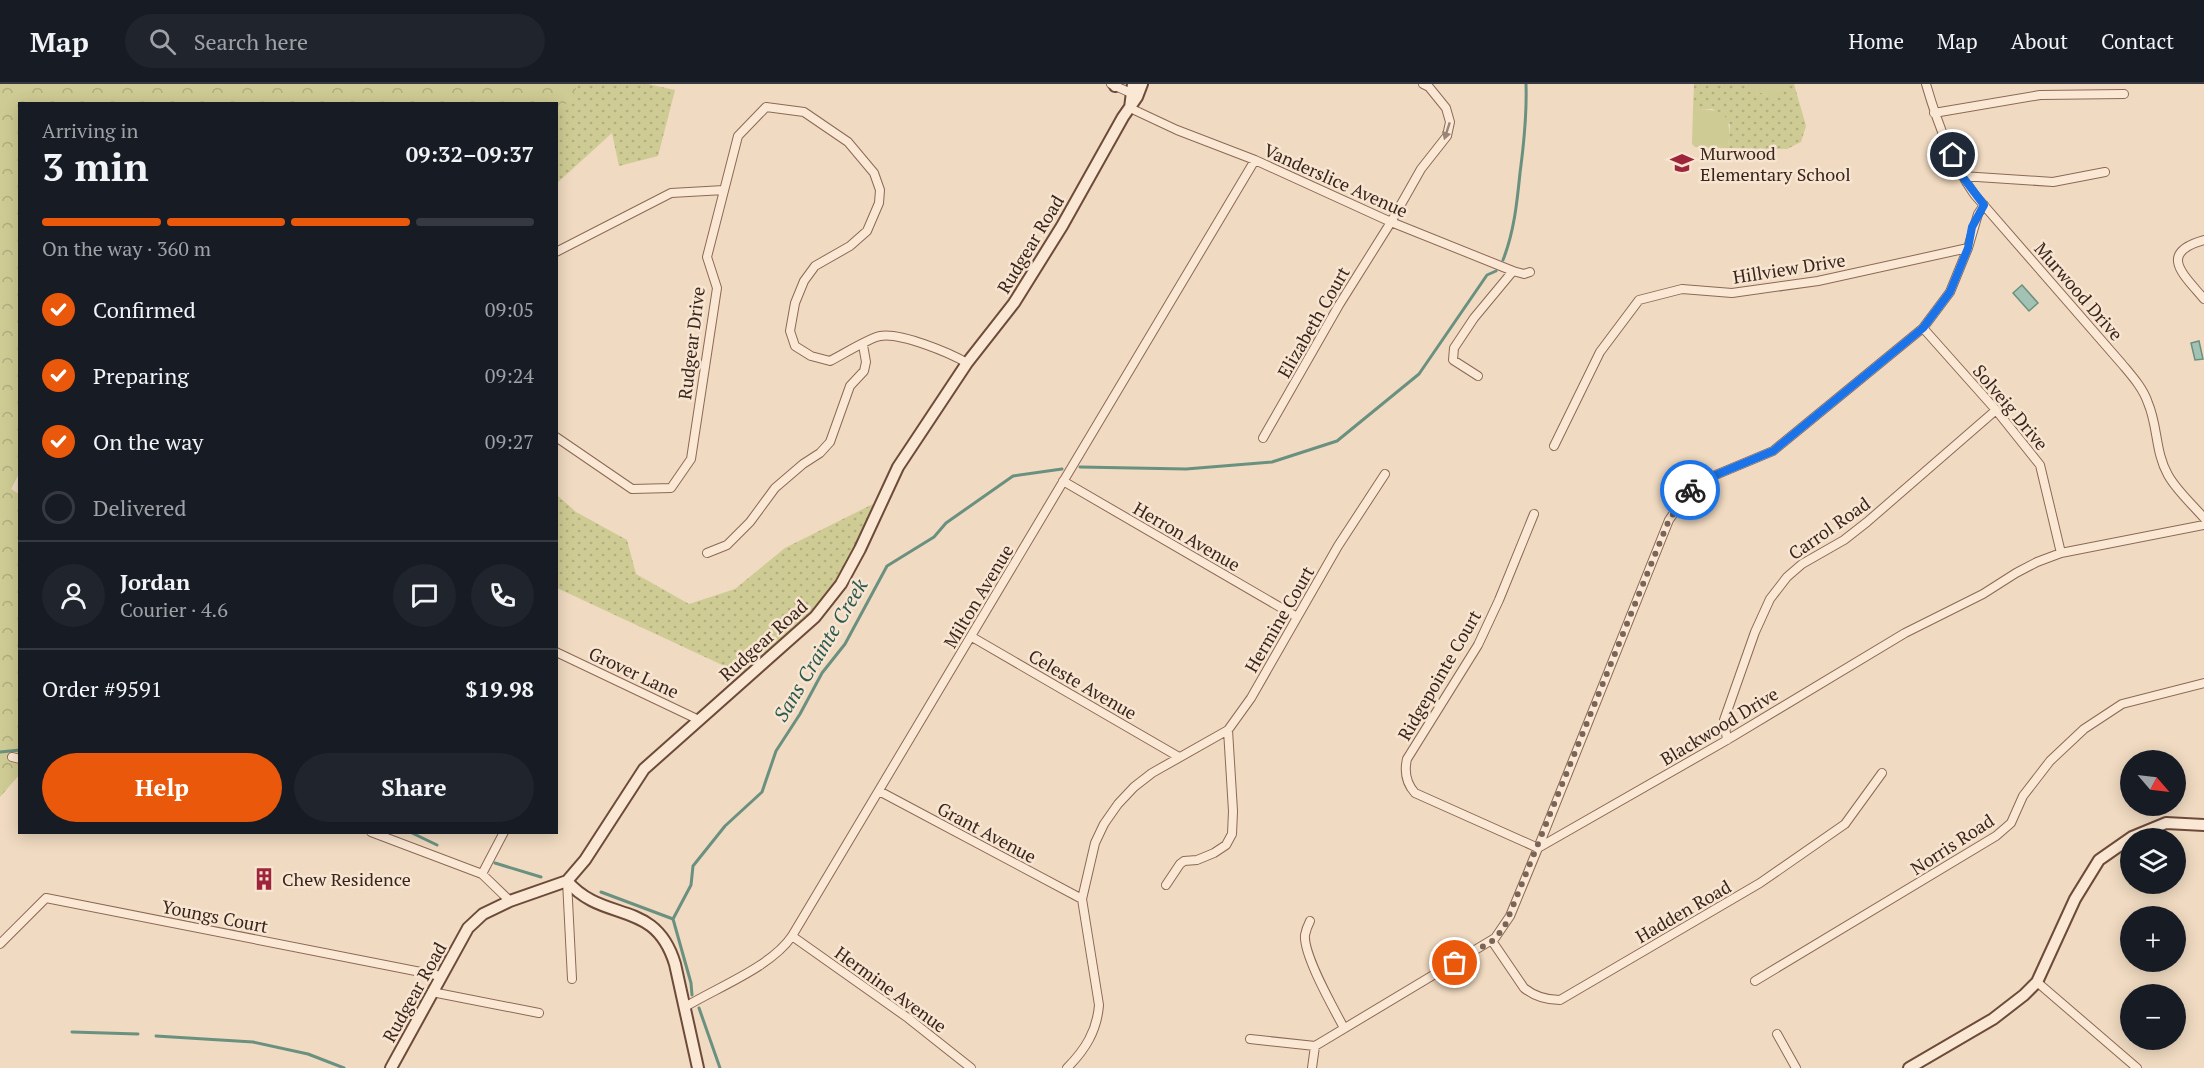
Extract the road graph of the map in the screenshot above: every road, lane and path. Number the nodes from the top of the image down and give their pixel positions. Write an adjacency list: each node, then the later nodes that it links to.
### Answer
1 (1142, 84): 7 (street, Rudgear Road)
2 (1423, 84): 14 (street, Elizabeth Court, one-way to 14)
3 (1926, 84): 8 (street, Murwood Drive)
4 (1114, 85): 5 (street)
5 (1132, 89): 7 (street, Rudgear Road)
6 (2124, 94): 8 (street)
7 (1130, 108): 9 (street, Vanderslice Avenue); 23 (street, Rudgear Road)
8 (1934, 113): 11 (street, Murwood Drive)
9 (1255, 160): 14 (street, Vanderslice Avenue); 30 (street, Milton Avenue)
10 (2105, 172): 11 (street)
11 (1962, 176): 13 (street, Murwood Drive)
12 (724, 190): 17 (street); 22 (street, Rudgear Drive); 26 (street, Rudgear Drive)
13 (1984, 205): 16 (street); 32 (street, Murwood Drive)
14 (1391, 222): 18 (street, Vanderslice Avenue); 27 (street, Elizabeth Court)
15 (2204, 240): 20 (street)
16 (1968, 248): 21 (street); 28 (street, Hillview Drive)
17 (558, 251)
18 (1513, 271): 19 (street, Vanderslice Avenue); 24 (street)
19 (1530, 272)
20 (2204, 299)
21 (1923, 328): 25 (street, Solveig Drive); 49 (street)
22 (863, 345): 23 (street, Rudgear Drive); 35 (street)
23 (967, 363): 40 (street, Rudgear Road)
24 (1479, 376)
25 (1996, 410): 34 (street, Solveig Drive); 42 (street, Carrol Road)
26 (558, 438)
27 (1263, 438)
28 (1554, 446)
29 (1385, 474): 36 (street, Hermine Court)
30 (1063, 481): 36 (street, Herron Avenue); 37 (street, Milton Avenue)
31 (1534, 514): 49 (street, Ridgepointe Court)
32 (2204, 518)
33 (2204, 525): 34 (street, Blackwood Drive)
34 (2061, 553): 42 (street, Blackwood Drive)
35 (707, 554)
36 (1296, 617): 41 (street, Hermine Court)
37 (972, 637): 43 (street, Celeste Avenue); 45 (street, Milton Avenue)
38 (558, 653): 40 (street, Grover Lane)
39 (2204, 683): 61 (street, Norris Road)
40 (699, 720): 51 (street, Rudgear Road)
41 (1228, 730): 43 (street, Hermine Court); 52 (street)
42 (1726, 740): 49 (street, Blackwood Drive)
43 (1179, 757): 53 (street)
44 (1882, 773): 57 (street, Hadden Road)
45 (879, 791): 53 (street, Grant Avenue); 56 (street, Milton Avenue)
46 (2204, 825): 62 (street)
47 (376, 834): 50 (street)
48 (503, 834): 50 (street)
49 (1538, 848): 57 (street)
50 (482, 874): 54 (street)
51 (567, 881): 54 (street, Rudgear Road); 60 (street); 64 (street)
52 (1166, 885)
53 (1082, 899): 73 (street)
54 (510, 901): 59 (street, Rudgear Road)
55 (1310, 921): 66 (street)
56 (792, 936): 64 (street, Milton Avenue); 72 (street, Hermine Avenue)
57 (1492, 941): 66 (street)
58 (0, 944): 59 (street, Youngs Court)
59 (441, 976): 63 (street, Rudgear Road)
60 (572, 979)
61 (1755, 981)
62 (2037, 982): 76 (street); 77 (street)
63 (432, 992): 65 (street); 70 (street, Rudgear Road)
64 (685, 1007): 71 (street)
65 (539, 1013)
66 (1344, 1028): 69 (street)
67 (1777, 1034): 75 (street)
68 (1250, 1039): 69 (street)
69 (1315, 1046): 74 (street)
70 (391, 1068)
71 (698, 1068)
72 (971, 1068)
73 (1067, 1068)
74 (1312, 1068)
75 (1796, 1068)
76 (1909, 1068)
77 (2137, 1068)

